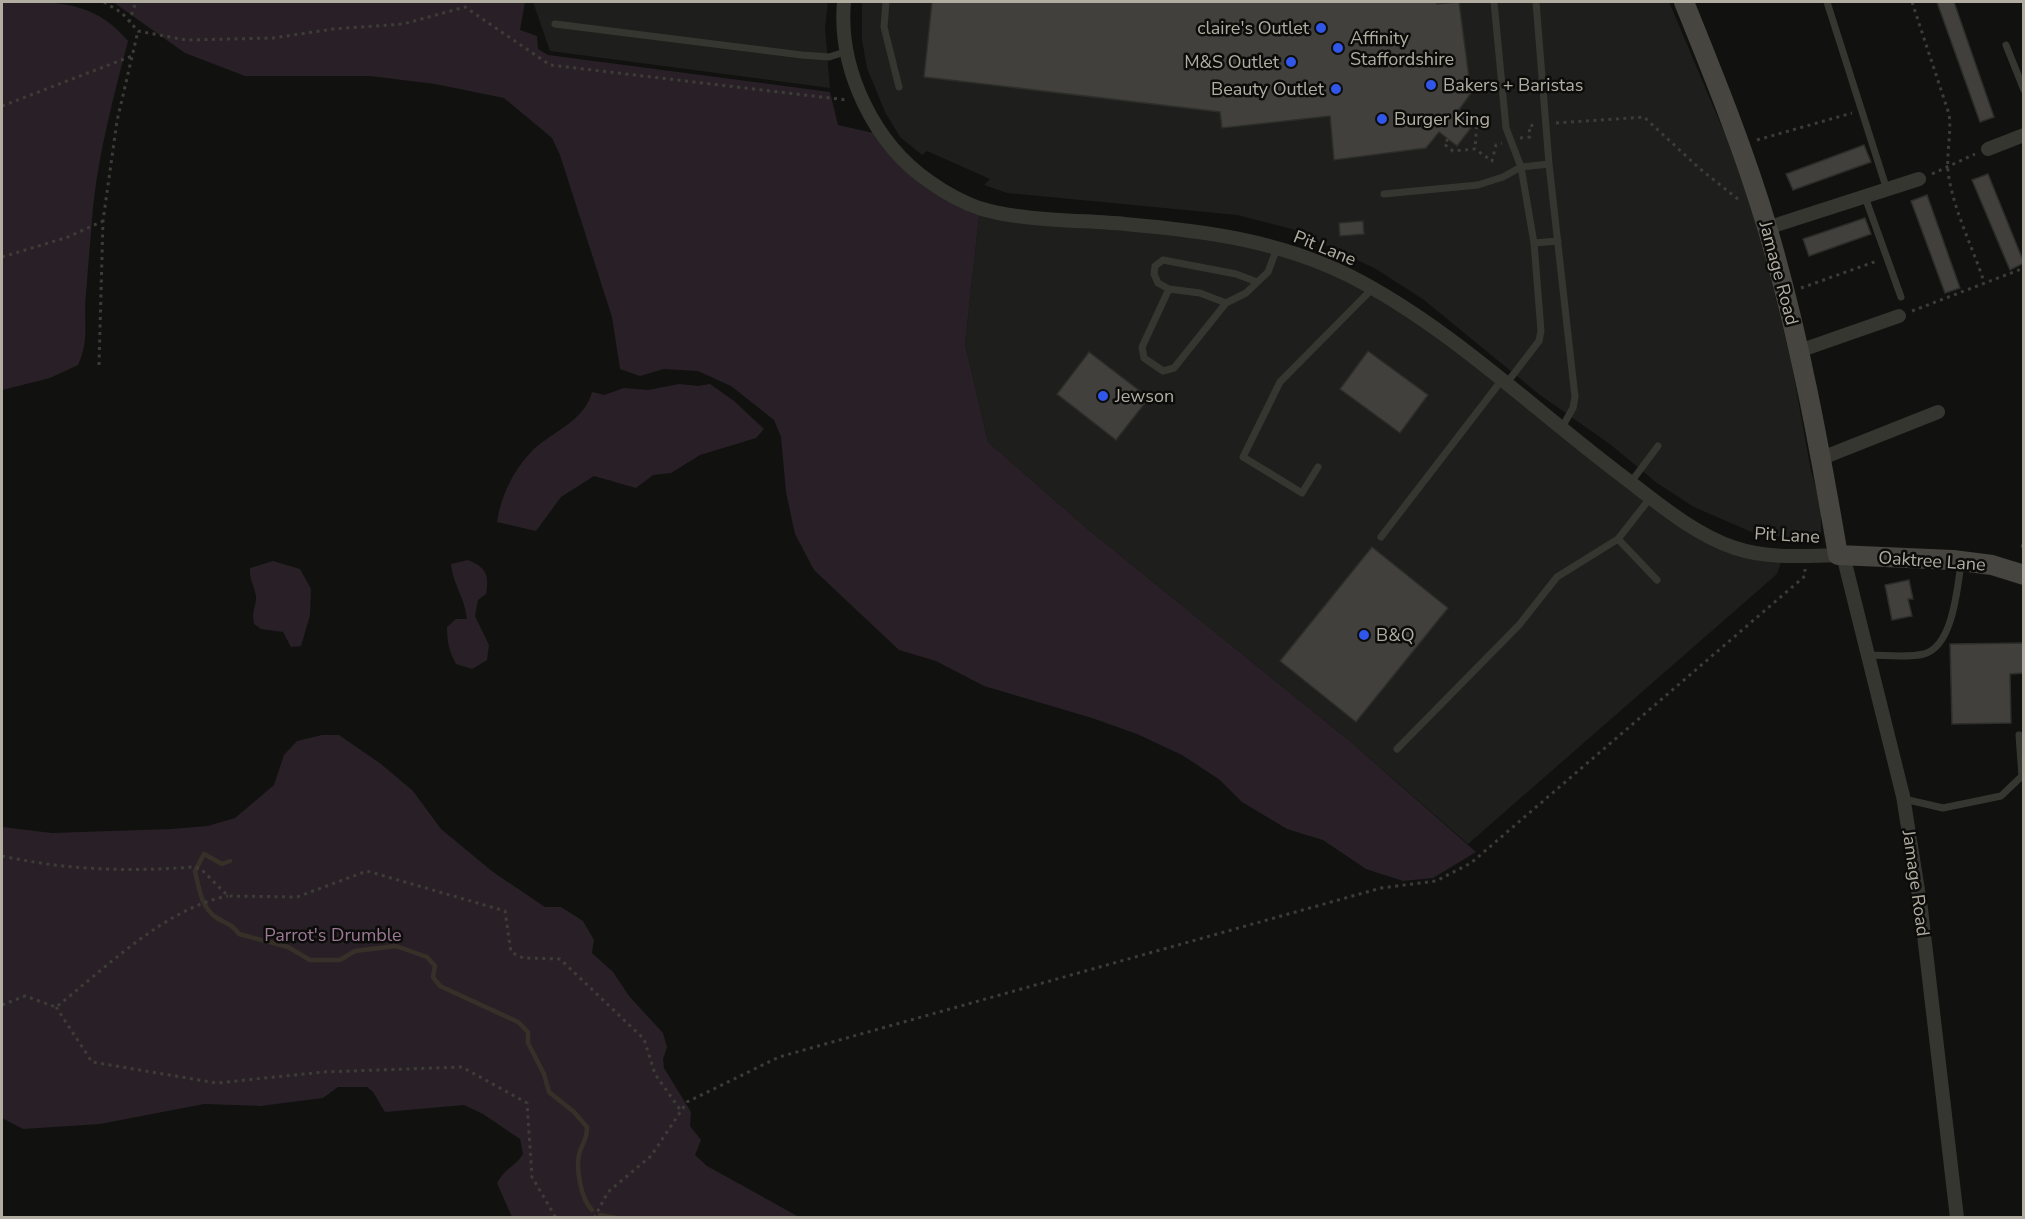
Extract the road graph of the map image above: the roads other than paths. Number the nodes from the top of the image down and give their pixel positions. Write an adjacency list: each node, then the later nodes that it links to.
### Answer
1 (844, 2): 9 (street, Pit Lane)
2 (886, 2): 10 (lane)
3 (1494, 2): 15 (lane)
4 (1536, 2): 14 (lane)
5 (1684, 2): 20 (street, Jamage Road)
6 (1827, 2): 17 (lane)
7 (555, 24): 9 (lane)
8 (2006, 45): 11 (lane)
9 (848, 51): 23 (street, Pit Lane)
10 (899, 87)
11 (2024, 90)
12 (2024, 135): 13 (street)
13 (1988, 148)
14 (1549, 164): 15 (lane); 21 (lane)
15 (1521, 166): 18 (lane); 22 (lane)
16 (1919, 179): 17 (street)
17 (1887, 190): 19 (street)
18 (1383, 194)
19 (1865, 197): 20 (street); 27 (lane)
20 (1765, 220): 30 (street, Jamage Road)
21 (1558, 241): 22 (lane); 33 (lane)
22 (1534, 243): 31 (lane)
23 (1277, 248): 24 (lane); 26 (street, Pit Lane)
24 (1257, 282): 25 (lane); 28 (lane)
25 (1169, 289): 28 (lane); 28 (lane)
26 (1372, 290): 31 (street, Pit Lane); 36 (lane)
27 (1901, 297)
28 (1226, 303)
29 (1899, 316): 30 (street)
30 (1799, 351): 35 (street, Jamage Road)
31 (1503, 383): 33 (street, Pit Lane); 39 (lane)
32 (1938, 412): 35 (street)
33 (1561, 429): 37 (street, Pit Lane)
34 (1658, 447): 37 (lane)
35 (1822, 458): 41 (street, Jamage Road)
36 (1318, 467)
37 (1631, 482): 38 (street, Pit Lane)
38 (1651, 497): 40 (lane); 41 (street, Pit Lane)
39 (1381, 537)
40 (1618, 539): 44 (lane); 47 (lane)
41 (1841, 555): 42 (street, Oaktree Lane); 45 (street, Jamage Road)
42 (1961, 561): 43 (street, Oaktree Lane); 45 (lane)
43 (2024, 575)
44 (1657, 580)
45 (1868, 655): 48 (street, Jamage Road)
46 (2019, 735): 48 (lane)
47 (1397, 749)
48 (1904, 799): 49 (street, Jamage Road)
49 (1957, 1218)

